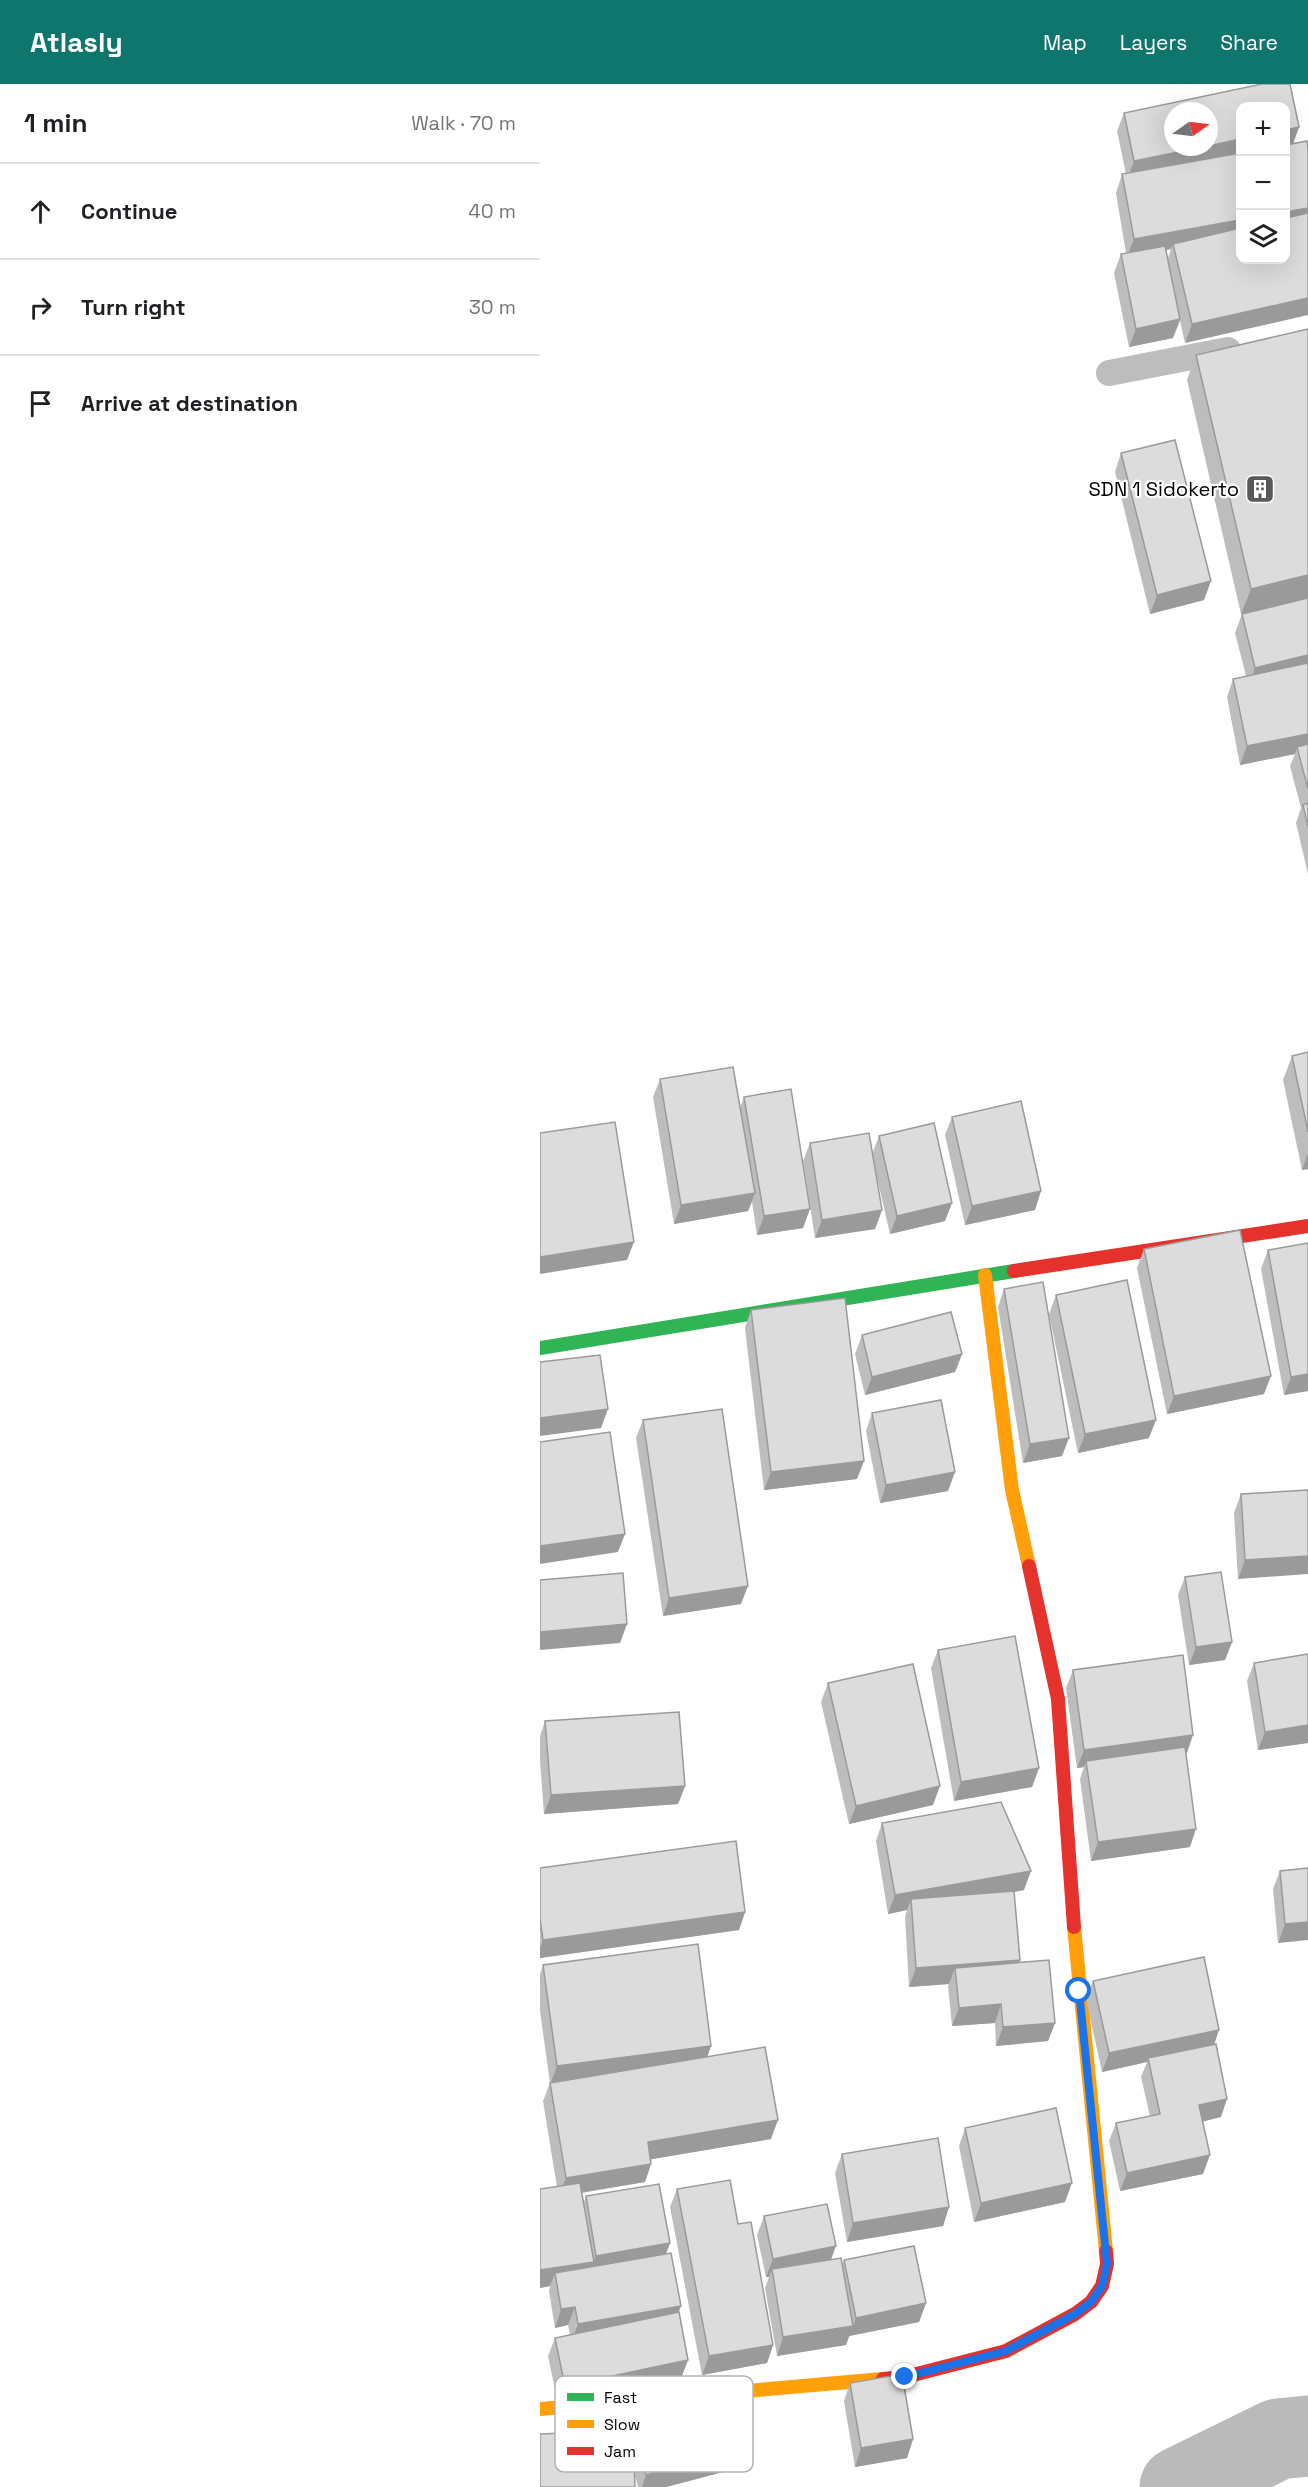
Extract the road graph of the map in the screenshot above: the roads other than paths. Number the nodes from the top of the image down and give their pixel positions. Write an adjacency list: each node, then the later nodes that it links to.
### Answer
1 (1250, 346): 2 (lane)
2 (1109, 373)
3 (1308, 1226): 4 (street)
4 (985, 1275): 5 (street); 6 (street)
5 (540, 1348)
6 (753, 2390)
7 (555, 2408): 8 (street)
8 (540, 2409)

